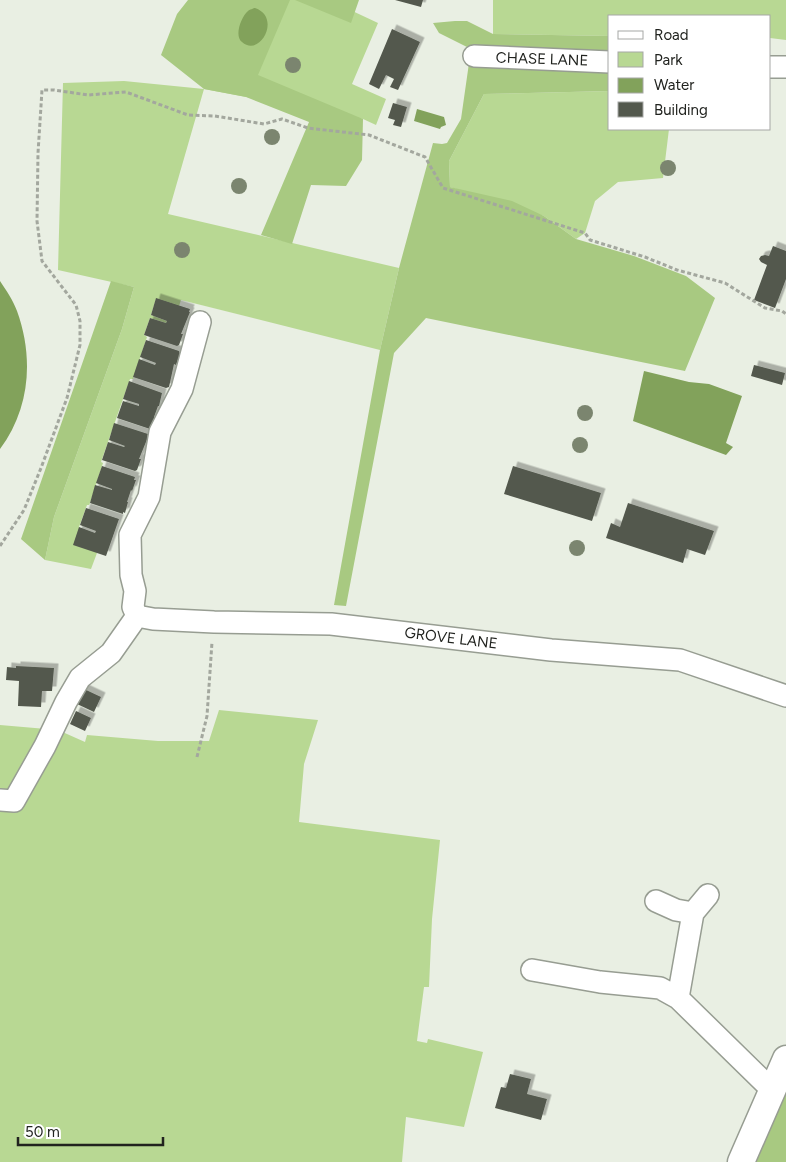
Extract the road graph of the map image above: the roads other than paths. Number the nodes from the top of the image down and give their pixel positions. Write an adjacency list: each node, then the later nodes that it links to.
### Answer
1 (474, 56): 2 (street, CHASE LANE)
2 (608, 62)
3 (771, 67): 4 (street)
4 (786, 67)
5 (200, 322): 6 (street)
6 (137, 616): 7 (street, GROVE LANE); 8 (street)
7 (786, 696)
8 (0, 800)
9 (708, 895): 11 (street)
10 (656, 901): 11 (street)
11 (693, 913): 13 (street)
12 (532, 970): 13 (street)
13 (678, 998): 15 (street)
14 (786, 1059): 15 (main road)
15 (772, 1090): 16 (main road)
16 (741, 1162)

